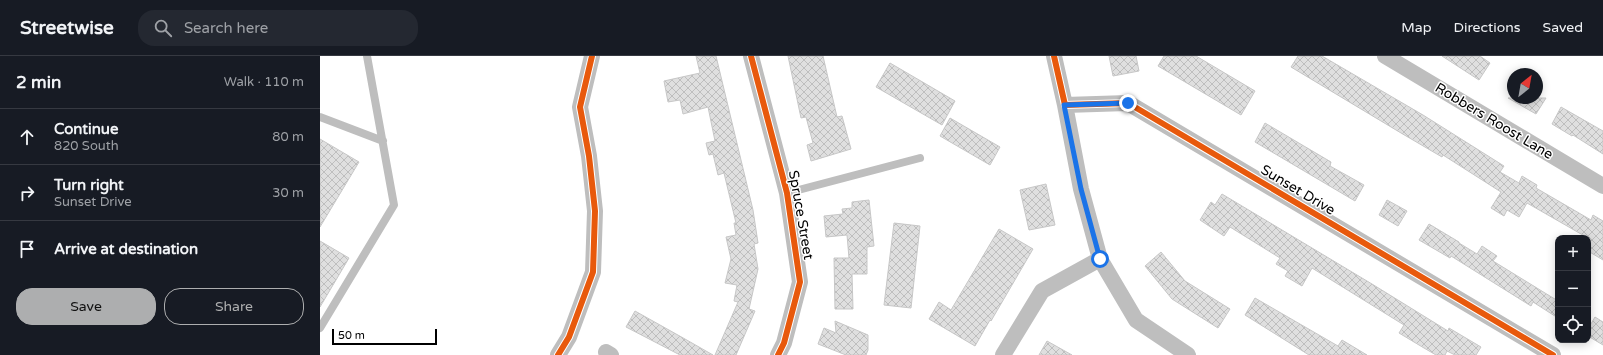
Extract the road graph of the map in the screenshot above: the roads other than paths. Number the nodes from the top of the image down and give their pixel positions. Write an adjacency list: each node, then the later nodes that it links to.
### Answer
1 (367, 56): 8 (lane)
2 (592, 56): 14 (street)
3 (751, 56): 11 (street, Spruce Street)
4 (1054, 56): 6 (street)
5 (1385, 56): 10 (street, Robbers Roost Lane)
6 (1064, 105): 12 (street); 18 (street, Sunset Drive)
7 (320, 117): 8 (lane)
8 (383, 141): 13 (lane)
9 (920, 158): 11 (lane)
10 (1603, 186)
11 (787, 193): 15 (street, Spruce Street)
12 (1100, 259): 16 (street); 17 (street)
13 (320, 328)
14 (558, 355)
15 (778, 355)
16 (1003, 355)
17 (1188, 355)
18 (1553, 355)

